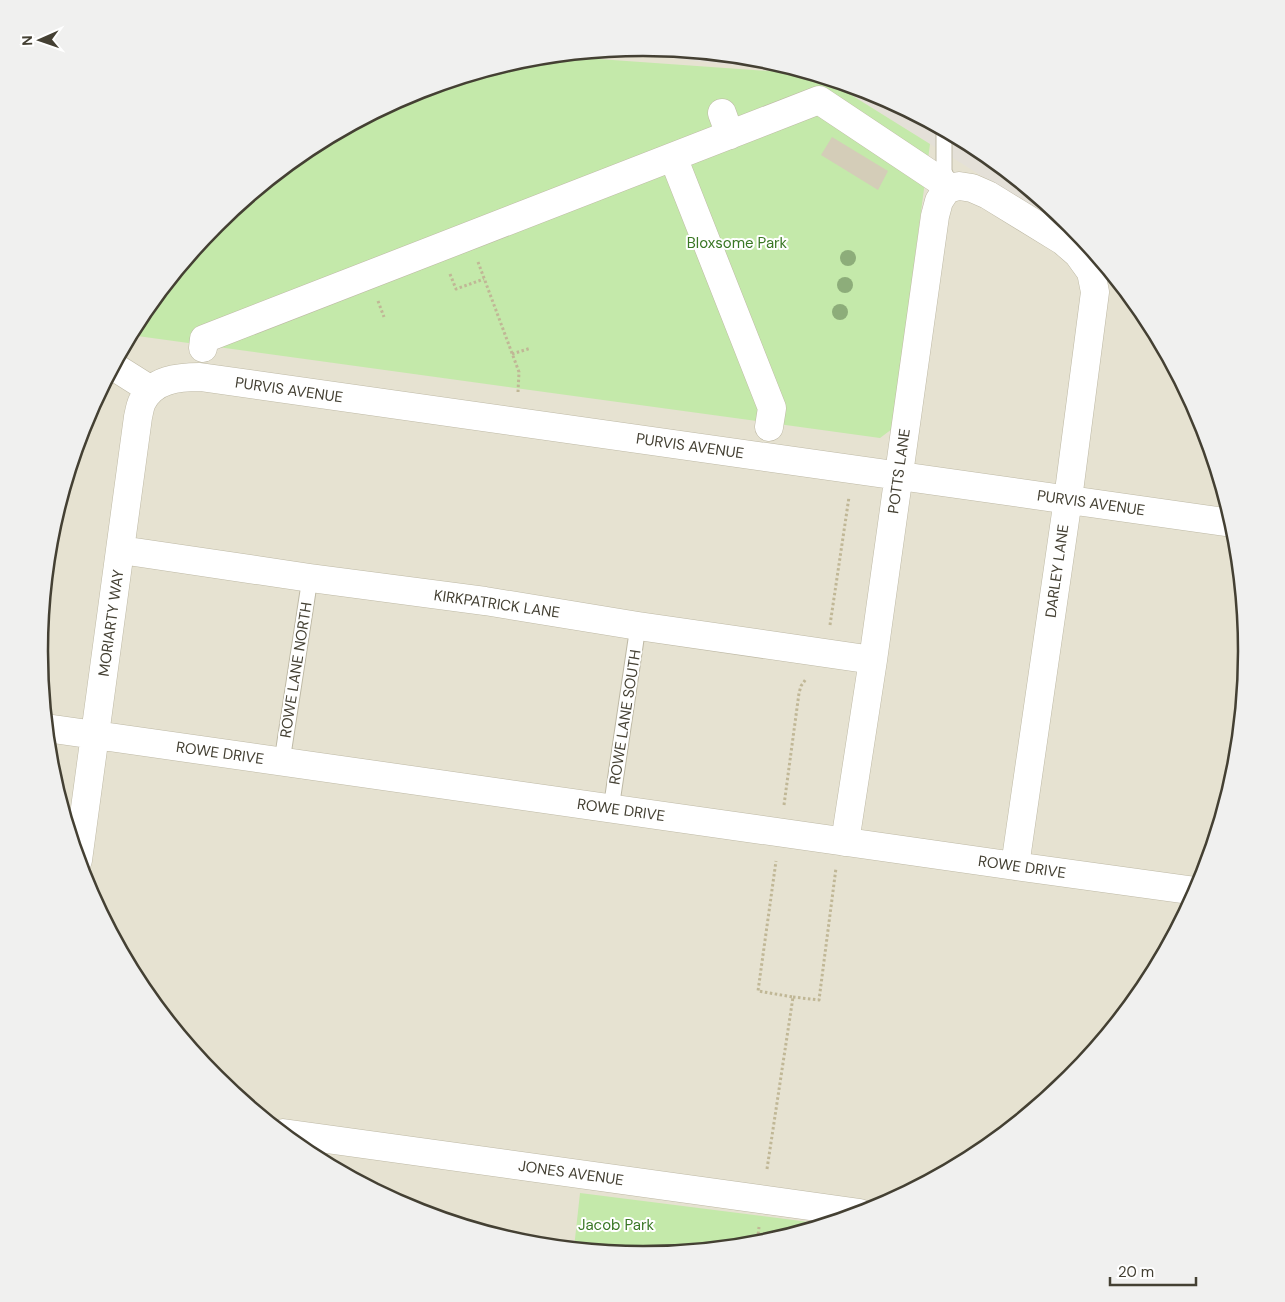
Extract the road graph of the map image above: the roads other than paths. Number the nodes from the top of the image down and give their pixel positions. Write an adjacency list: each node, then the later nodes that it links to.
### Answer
1 (944, 138): 3 (lane)
2 (673, 157): 3 (street); 4 (street); 7 (street)
3 (951, 188): 8 (street, POTTS LANE); 9 (street, DARLEY LANE)
4 (203, 348)
5 (119, 369): 6 (street)
6 (151, 390): 8 (street, PURVIS AVENUE); 11 (street, MORIARTY WAY)
7 (769, 427)
8 (898, 475): 9 (street, PURVIS AVENUE); 14 (street, POTTS LANE)
9 (1068, 499): 10 (street, PURVIS AVENUE); 21 (street, DARLEY LANE)
10 (1223, 522)
11 (120, 550): 12 (street, KIRKPATRICK LANE); 16 (street, MORIARTY WAY)
12 (310, 578): 13 (street, KIRKPATRICK LANE); 17 (lane, ROWE LANE NORTH)
13 (638, 626): 14 (street, KIRKPATRICK LANE); 18 (lane, ROWE LANE SOUTH)
14 (873, 660): 19 (street, POTTS LANE)
15 (53, 729): 16 (street, ROWE DRIVE)
16 (96, 735): 17 (street, ROWE DRIVE); 20 (street, MORIARTY WAY)
17 (282, 761): 18 (street, ROWE DRIVE)
18 (611, 809): 19 (street, ROWE DRIVE)
19 (846, 842): 21 (street, ROWE DRIVE)
20 (80, 845)
21 (1015, 866): 22 (street, ROWE DRIVE)
22 (1187, 890)
23 (297, 1135): 24 (street, JONES AVENUE)
24 (843, 1211)

